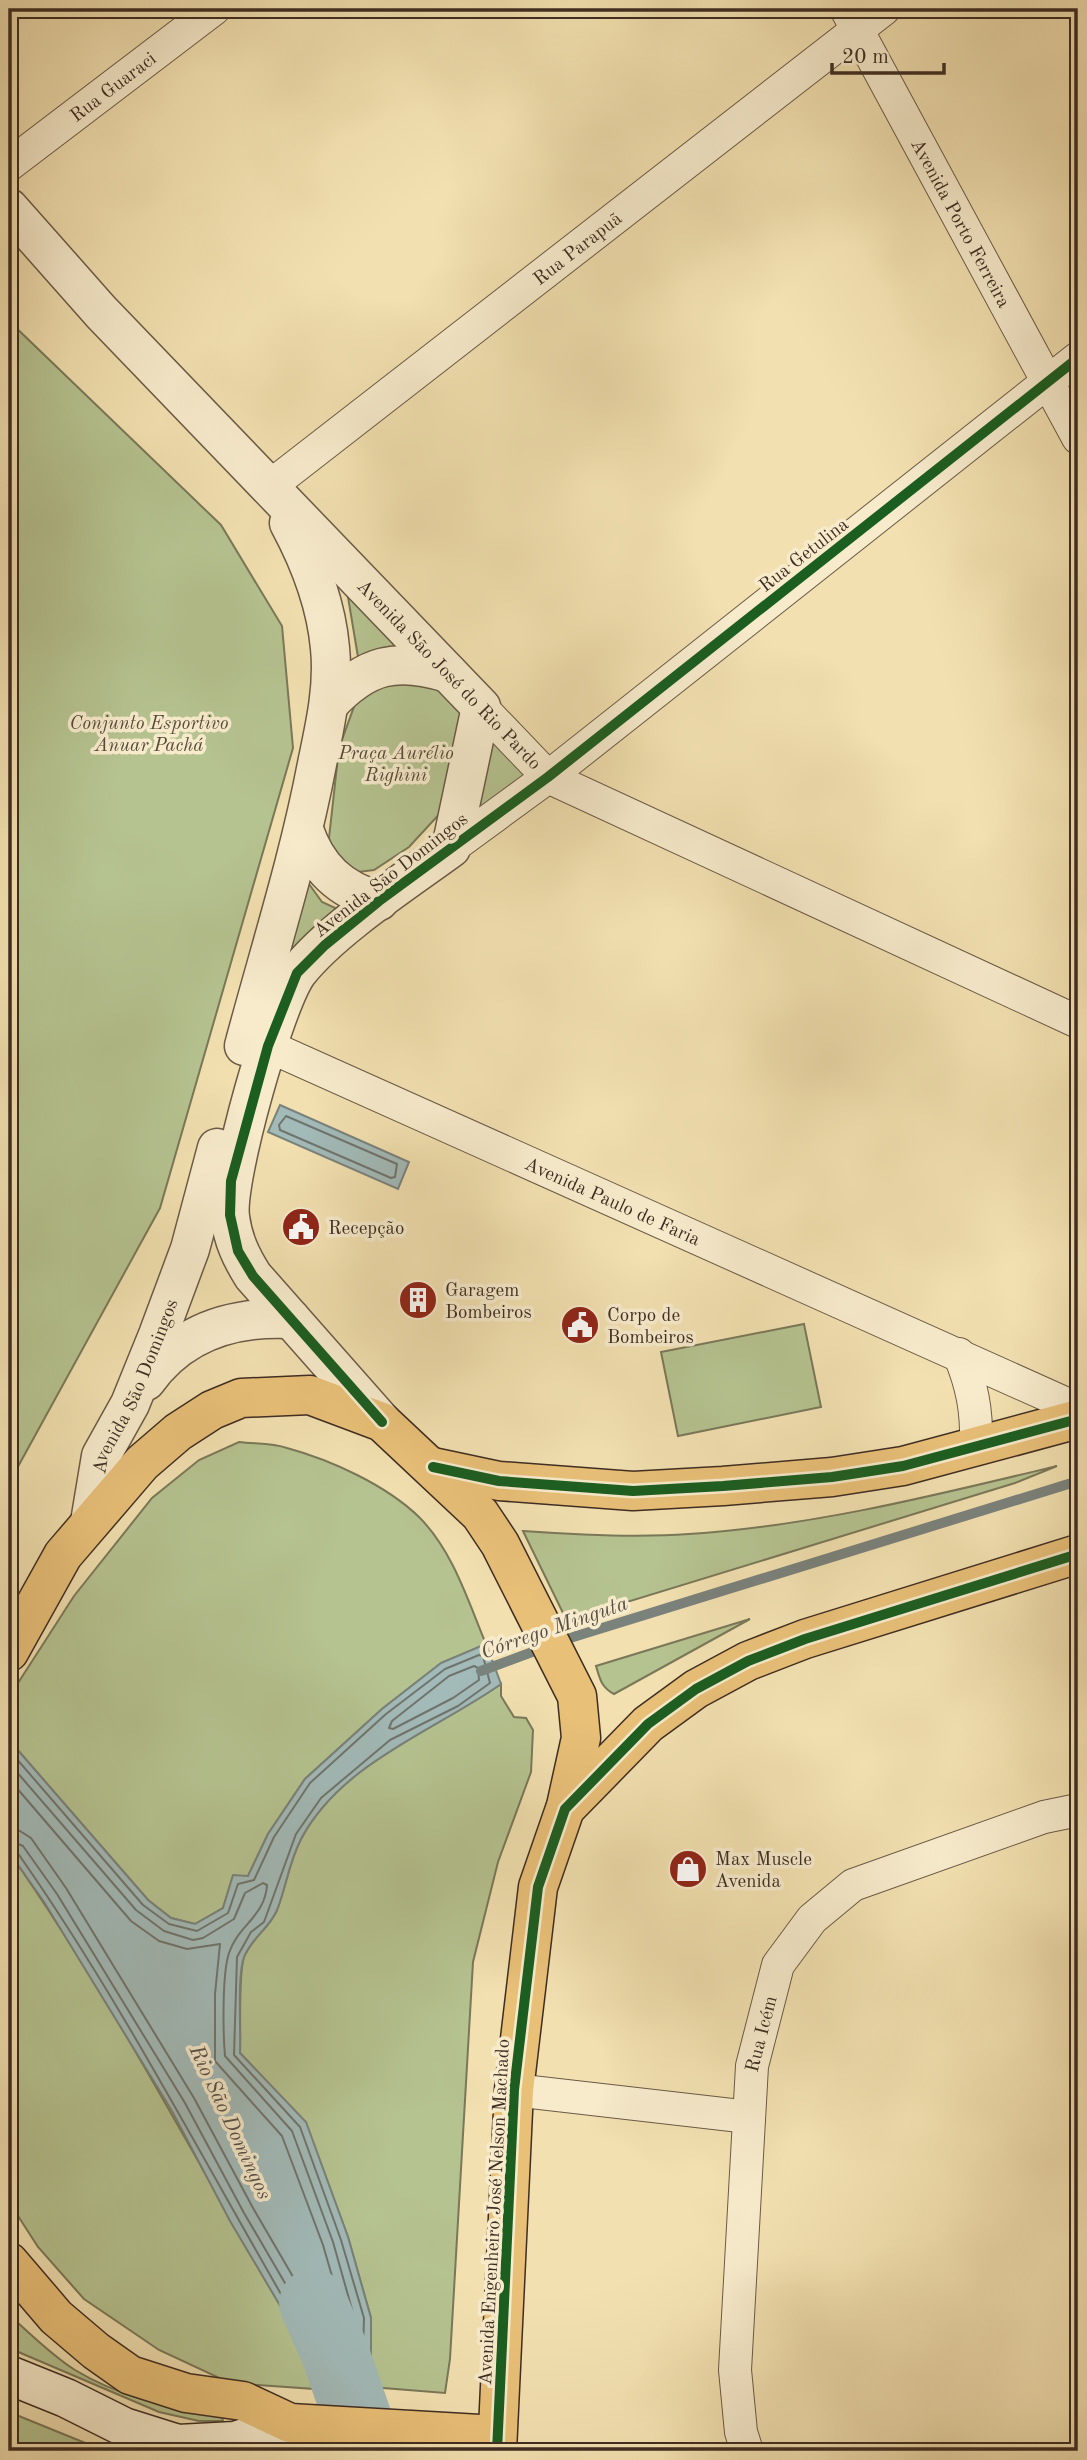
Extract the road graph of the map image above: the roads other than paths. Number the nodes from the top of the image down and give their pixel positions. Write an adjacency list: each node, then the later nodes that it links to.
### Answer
1 (214, 9): 4 (street, Rua Guaraci)
2 (884, 9): 3 (street, Rua Parapuã)
3 (852, 20): 7 (street, Avenida Porto Ferreira); 9 (street, Rua Parapuã)
4 (9, 165)
5 (9, 208): 9 (street, Avenida São José do Rio Pardo)
6 (1078, 358): 7 (street, Rua Getulina)
7 (1047, 383): 8 (street, Avenida Porto Ferreira); 13 (street, Rua Getulina)
8 (1078, 438)
9 (269, 487): 10 (street, Avenida São José do Rio Pardo); 11 (street, Avenida São Domingos)
10 (448, 673): 11 (street); 12 (street, Avenida São José do Rio Pardo)
11 (329, 704): 14 (street, Avenida São Domingos)
12 (481, 707): 13 (street, Avenida São José do Rio Pardo); 15 (street)
13 (548, 777): 15 (street, Avenida São Domingos); 17 (street, Avenida São José do Rio Pardo)
14 (304, 830): 16 (street); 21 (street, Avenida São Domingos)
15 (451, 848): 16 (street, Avenida São Domingos)
16 (379, 901): 18 (street, Avenida São Domingos)
17 (1078, 1022)
18 (268, 1046): 19 (street, Avenida São Domingos); 20 (street, Avenida Paulo de Faria)
19 (290, 1319): 21 (street); 24 (street, Avenida São Domingos)
20 (959, 1354): 22 (street, Avenida Paulo de Faria); 25 (street)
21 (130, 1404): 27 (street, Avenida São Domingos)
22 (1078, 1409)
23 (1078, 1419): 25 (main road)
24 (382, 1422): 26 (main road); 27 (main road)
25 (976, 1444): 26 (main road)
26 (433, 1467): 30 (main road)
27 (90, 1522): 29 (main road)
28 (1078, 1554): 30 (main road, Avenida Engenheiro José Nelson Machado)
29 (9, 1652)
30 (565, 1809): 32 (main road, Avenida Engenheiro José Nelson Machado)
31 (1078, 1810): 33 (street, Rua Icém)
32 (514, 2090): 33 (street); 37 (main road, Avenida Engenheiro José Nelson Machado)
33 (749, 2117): 39 (street, Rua Icém)
34 (9, 2262): 36 (main road)
35 (9, 2375): 38 (street)
36 (290, 2423): 37 (main road); 38 (street)
37 (497, 2443)
38 (177, 2447)
39 (747, 2451)

